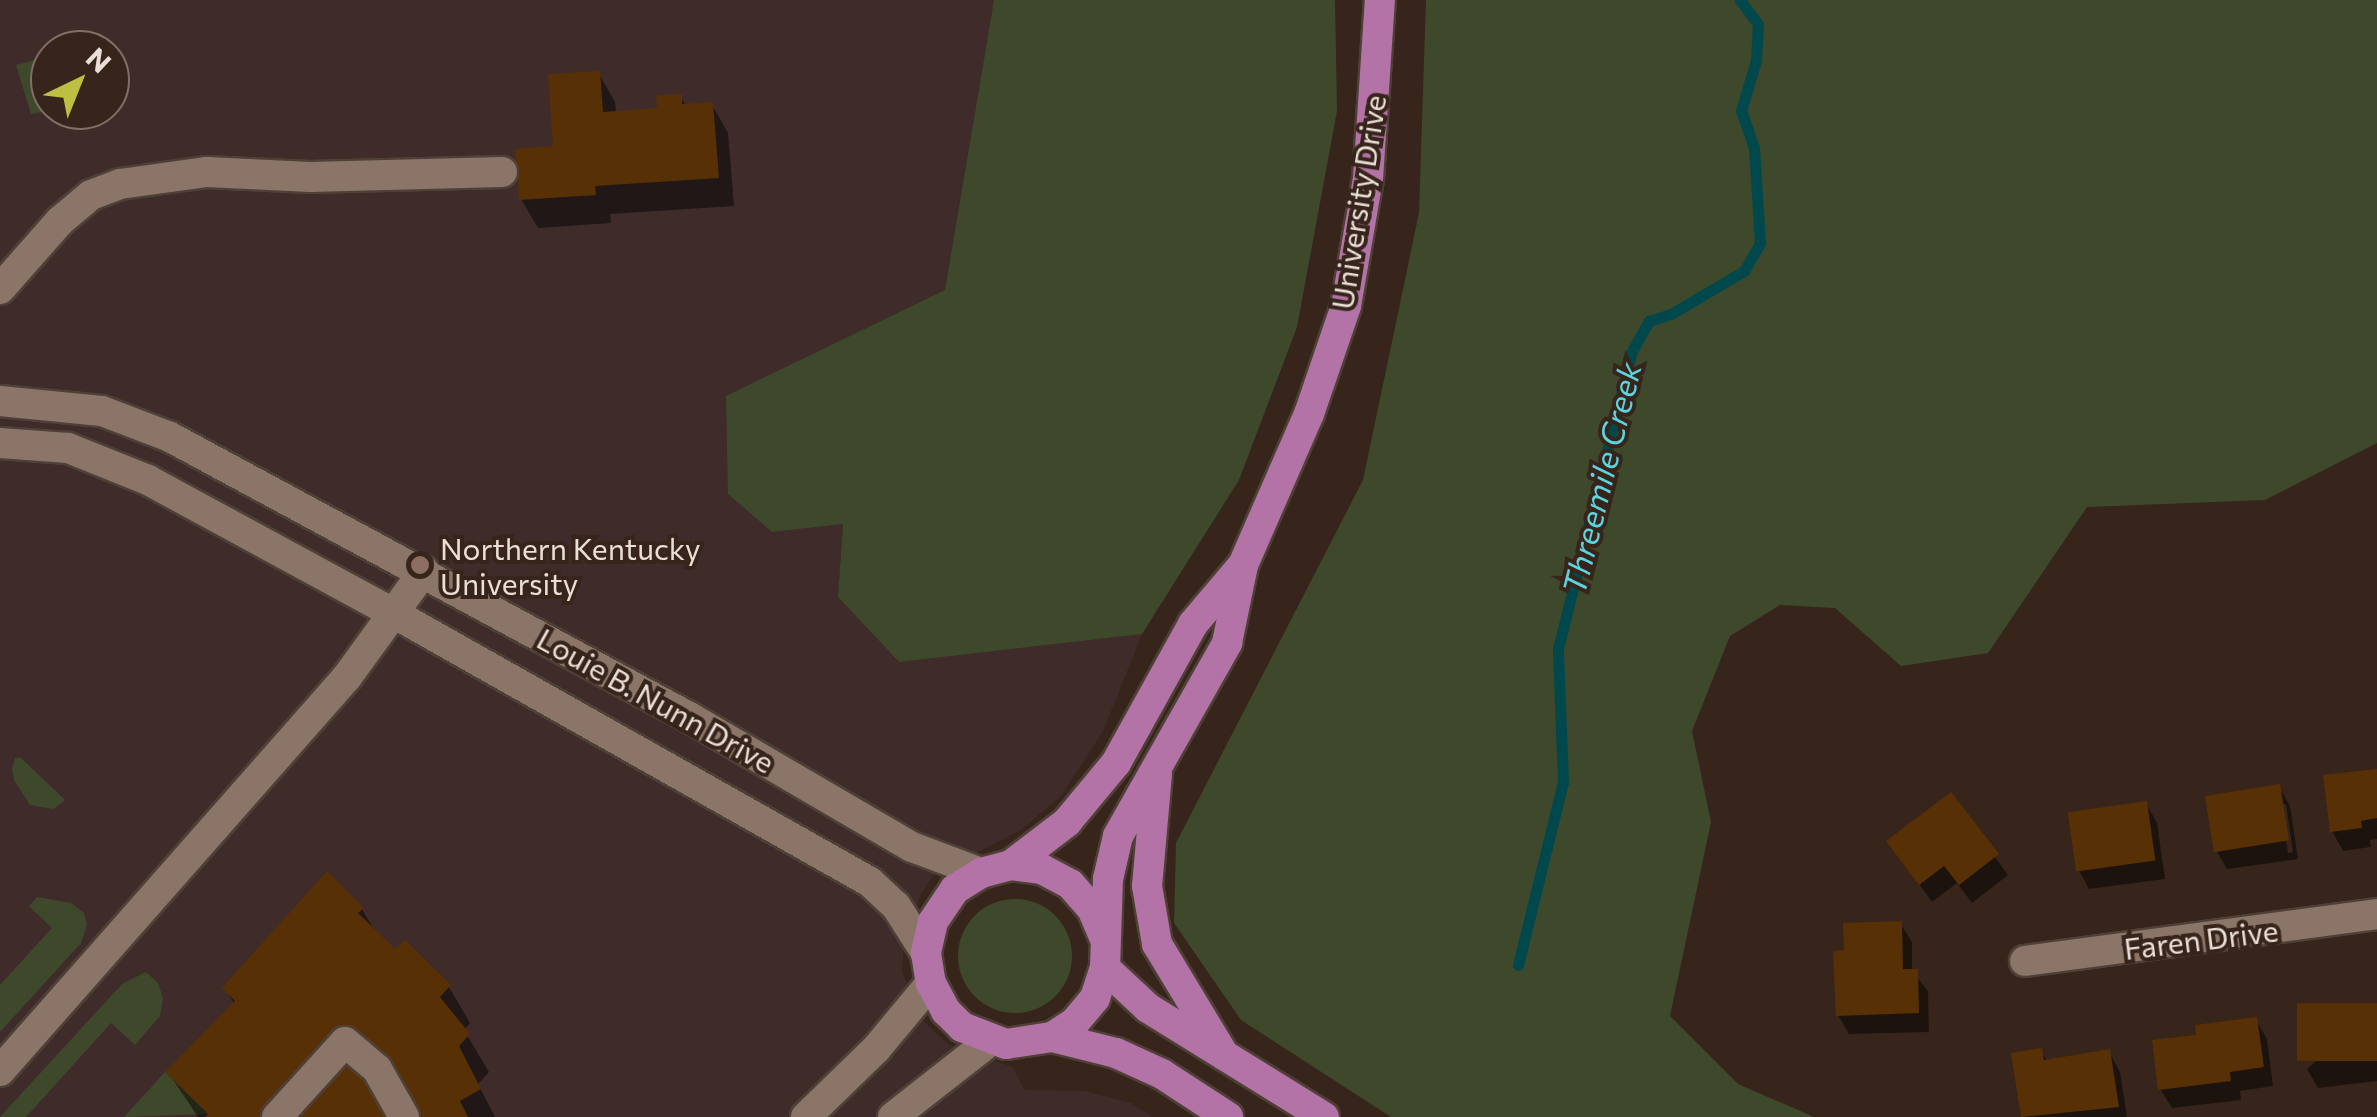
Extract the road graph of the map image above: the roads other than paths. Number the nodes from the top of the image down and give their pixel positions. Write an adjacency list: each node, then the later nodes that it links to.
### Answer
1 (1380, 0): 6 (main road, University Drive)
2 (502, 172): 3 (street)
3 (0, 289)
4 (0, 401): 7 (street, Louie B. Nunn Drive)
5 (0, 443): 8 (street, Louie B. Nunn Drive)
6 (1243, 565): 9 (main road, University Drive); 10 (main road, University Drive)
7 (424, 571): 8 (street); 11 (street, Louie B. Nunn Drive)
8 (395, 614): 14 (street, Louie B. Nunn Drive); 21 (street)
9 (1158, 766): 13 (main road, University Drive); 20 (main road)
10 (1011, 865): 11 (main road, University Drive); 13 (main road, University Drive)
11 (981, 872): 14 (main road, University Drive)
12 (2377, 914): 15 (street, Faren Drive)
13 (1104, 938): 16 (main road, University Drive)
14 (926, 953): 17 (main road, University Drive)
15 (2025, 961)
16 (1104, 968): 18 (main road, University Drive); 20 (main road)
17 (931, 983): 19 (main road, University Drive); 24 (street)
18 (1052, 1037): 19 (main road); 26 (main road)
19 (990, 1041): 25 (street)
20 (1224, 1054): 27 (main road)
21 (0, 1071)
22 (276, 1117): 23 (street)
23 (404, 1117)
24 (806, 1117)
25 (893, 1117)
26 (1228, 1117)
27 (1324, 1117)

